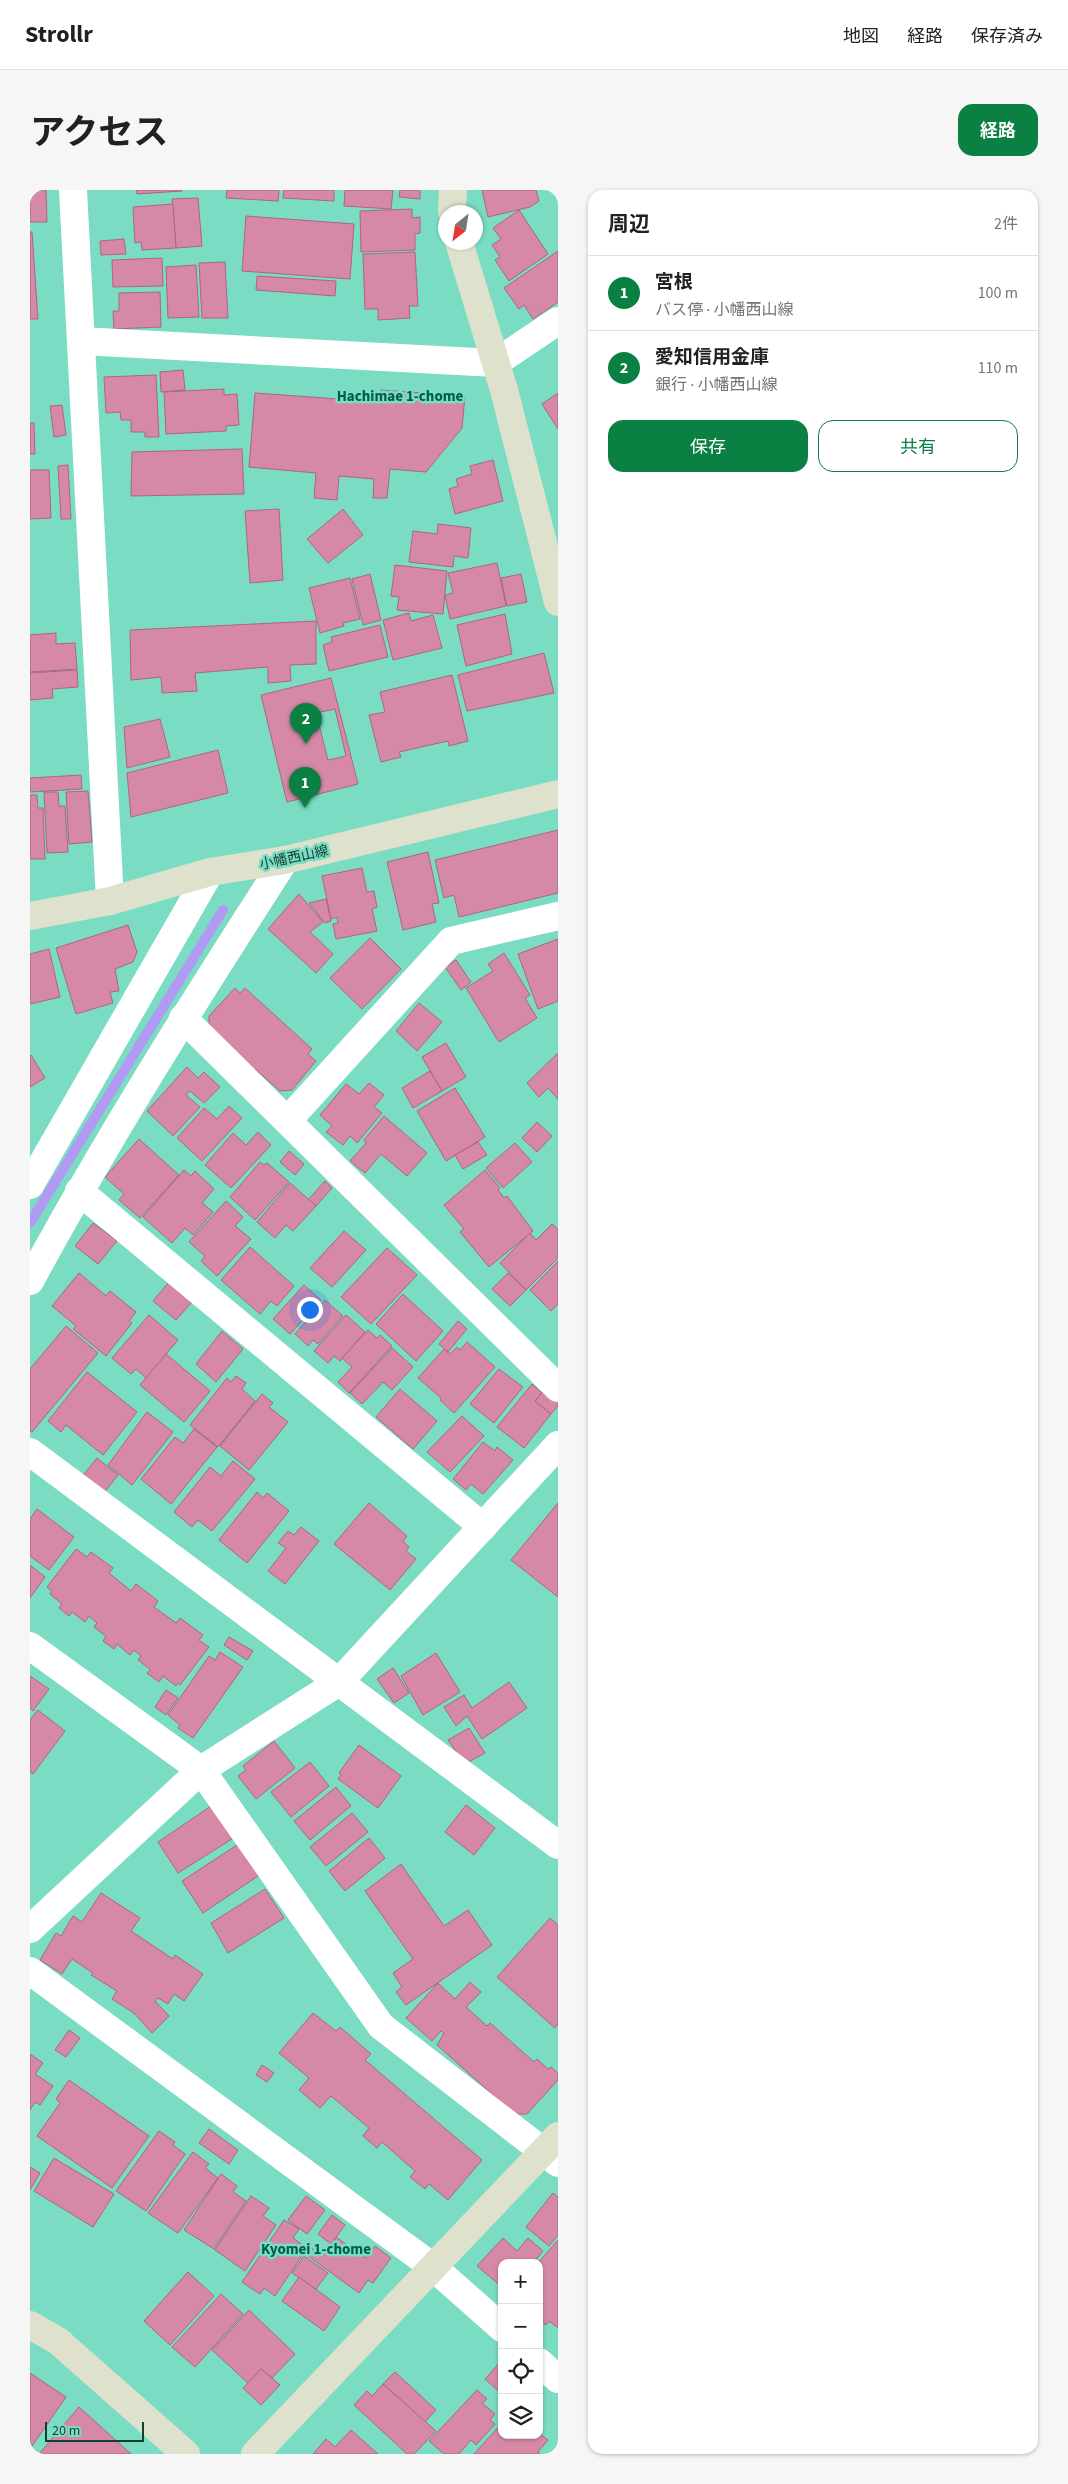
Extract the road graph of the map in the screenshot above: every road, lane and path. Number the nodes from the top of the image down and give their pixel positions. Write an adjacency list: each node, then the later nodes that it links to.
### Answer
1 (72, 190): 6 (street)
2 (453, 190): 3 (street)
3 (452, 205)
4 (461, 250): 7 (street)
5 (558, 321): 7 (street)
6 (81, 341): 7 (street); 12 (street)
7 (496, 364): 8 (street)
8 (558, 602)
9 (558, 794): 10 (street, 小幡西山線)
10 (285, 860): 11 (street, 小幡西山線); 15 (street)
11 (210, 872): 12 (street, 小幡西山線); 17 (street)
12 (110, 901): 13 (street, 小幡西山線)
13 (30, 916)
14 (558, 916): 16 (street)
15 (183, 1018): 16 (street); 18 (street)
16 (288, 1120): 20 (street)
17 (30, 1185)
18 (79, 1191): 19 (street); 23 (street)
19 (30, 1281)
20 (558, 1388)
21 (558, 1445): 23 (street)
22 (30, 1452): 25 (street)
23 (483, 1527): 25 (street)
24 (30, 1646): 26 (street)
25 (339, 1682): 26 (street); 27 (street)
26 (201, 1770): 28 (street); 30 (street)
27 (558, 1845)
28 (30, 1929)
29 (30, 1971): 31 (street)
30 (553, 2150): 31 (street)
31 (434, 2267): 32 (street); 37 (street)
32 (498, 2324)
33 (30, 2325): 36 (street)
34 (543, 2366): 35 (street)
35 (558, 2379)
36 (186, 2454)
37 (254, 2454)

